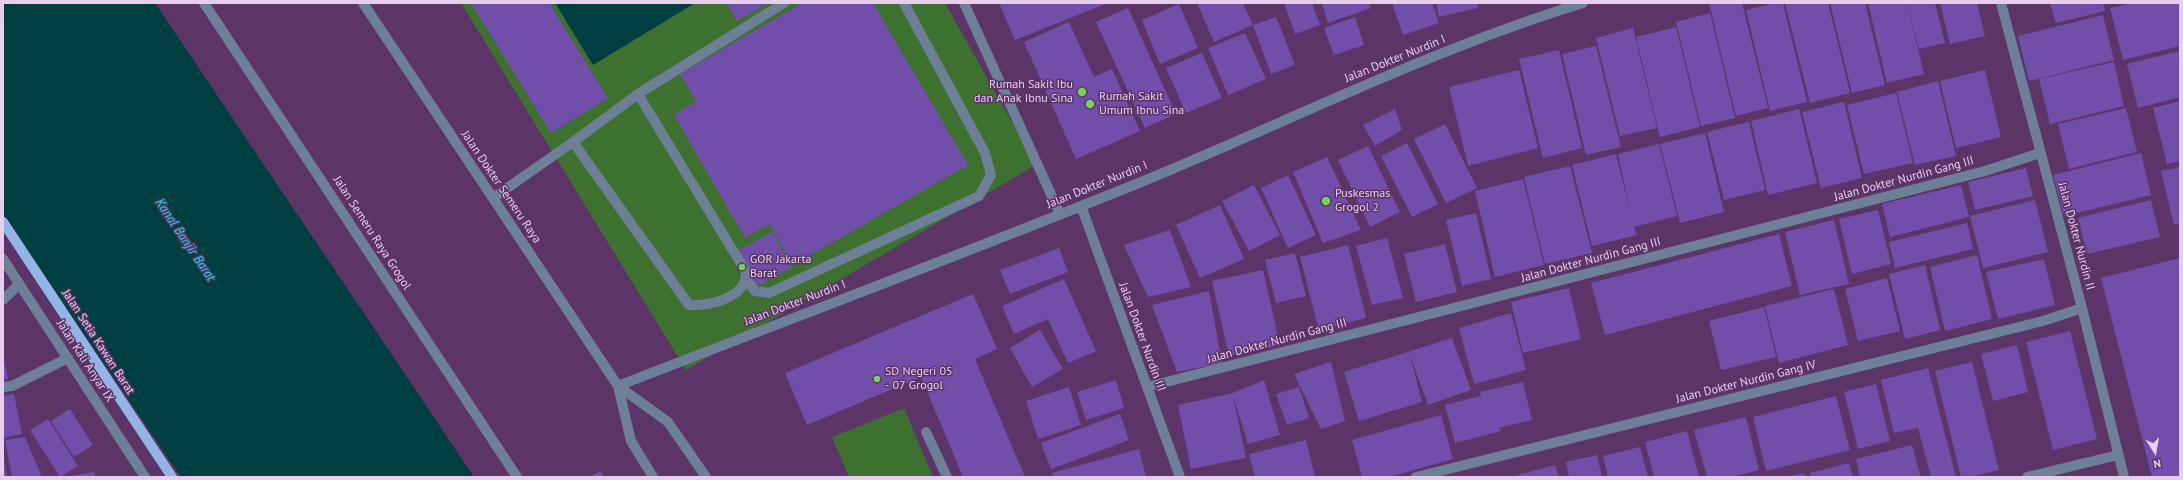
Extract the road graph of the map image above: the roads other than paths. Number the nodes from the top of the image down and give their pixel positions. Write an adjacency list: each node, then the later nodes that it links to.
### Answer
1 (204, 3): 28 (street, Jalan Semeru Raya Grogol)
2 (363, 3): 11 (street, Jalan Dokter Semeru Raya)
3 (784, 3): 8 (street)
4 (904, 3): 16 (street)
5 (964, 3): 13 (street)
6 (1583, 3): 12 (street, Jalan Dokter Nurdin I)
7 (2002, 3): 10 (street, Jalan Dokter Nurdin II)
8 (638, 94): 9 (street); 16 (street)
9 (573, 142): 11 (street); 16 (street)
10 (2040, 153): 19 (street, Jalan Dokter Nurdin II); 23 (street, Jalan Dokter Nurdin Gang III)
11 (494, 198): 21 (street, Jalan Dokter Semeru Raya)
12 (1081, 206): 13 (street, Jalan Dokter Nurdin I); 23 (street, Jalan Dokter Nurdin III)
13 (1060, 214): 21 (street, Jalan Dokter Nurdin I)
14 (3, 222): 27 (main road, Jalan Setia Kawan Barat)
15 (3, 259): 17 (street, Jalan Kali Anyar IX)
16 (746, 279)
17 (19, 284): 18 (street); 20 (street, Jalan Kali Anyar IX)
18 (3, 300)
19 (2082, 308): 25 (street, Jalan Dokter Nurdin II); 33 (street, Jalan Dokter Nurdin Gang IV)
20 (68, 358): 22 (street); 26 (street, Jalan Kali Anyar IX)
21 (618, 386): 29 (street, Jalan Dokter Semeru Raya); 30 (street, Jalan Dokter Semeru Raya)
22 (3, 387)
23 (1147, 387): 32 (street, Jalan Dokter Nurdin III)
24 (926, 432): 31 (street)
25 (2118, 455): 34 (street); 35 (street, Jalan Dokter Nurdin II)
26 (145, 477)
27 (172, 477)
28 (517, 477)
29 (653, 477)
30 (706, 477)
31 (947, 477)
32 (1180, 477)
33 (1416, 477)
34 (2027, 477)
35 (2124, 477)

